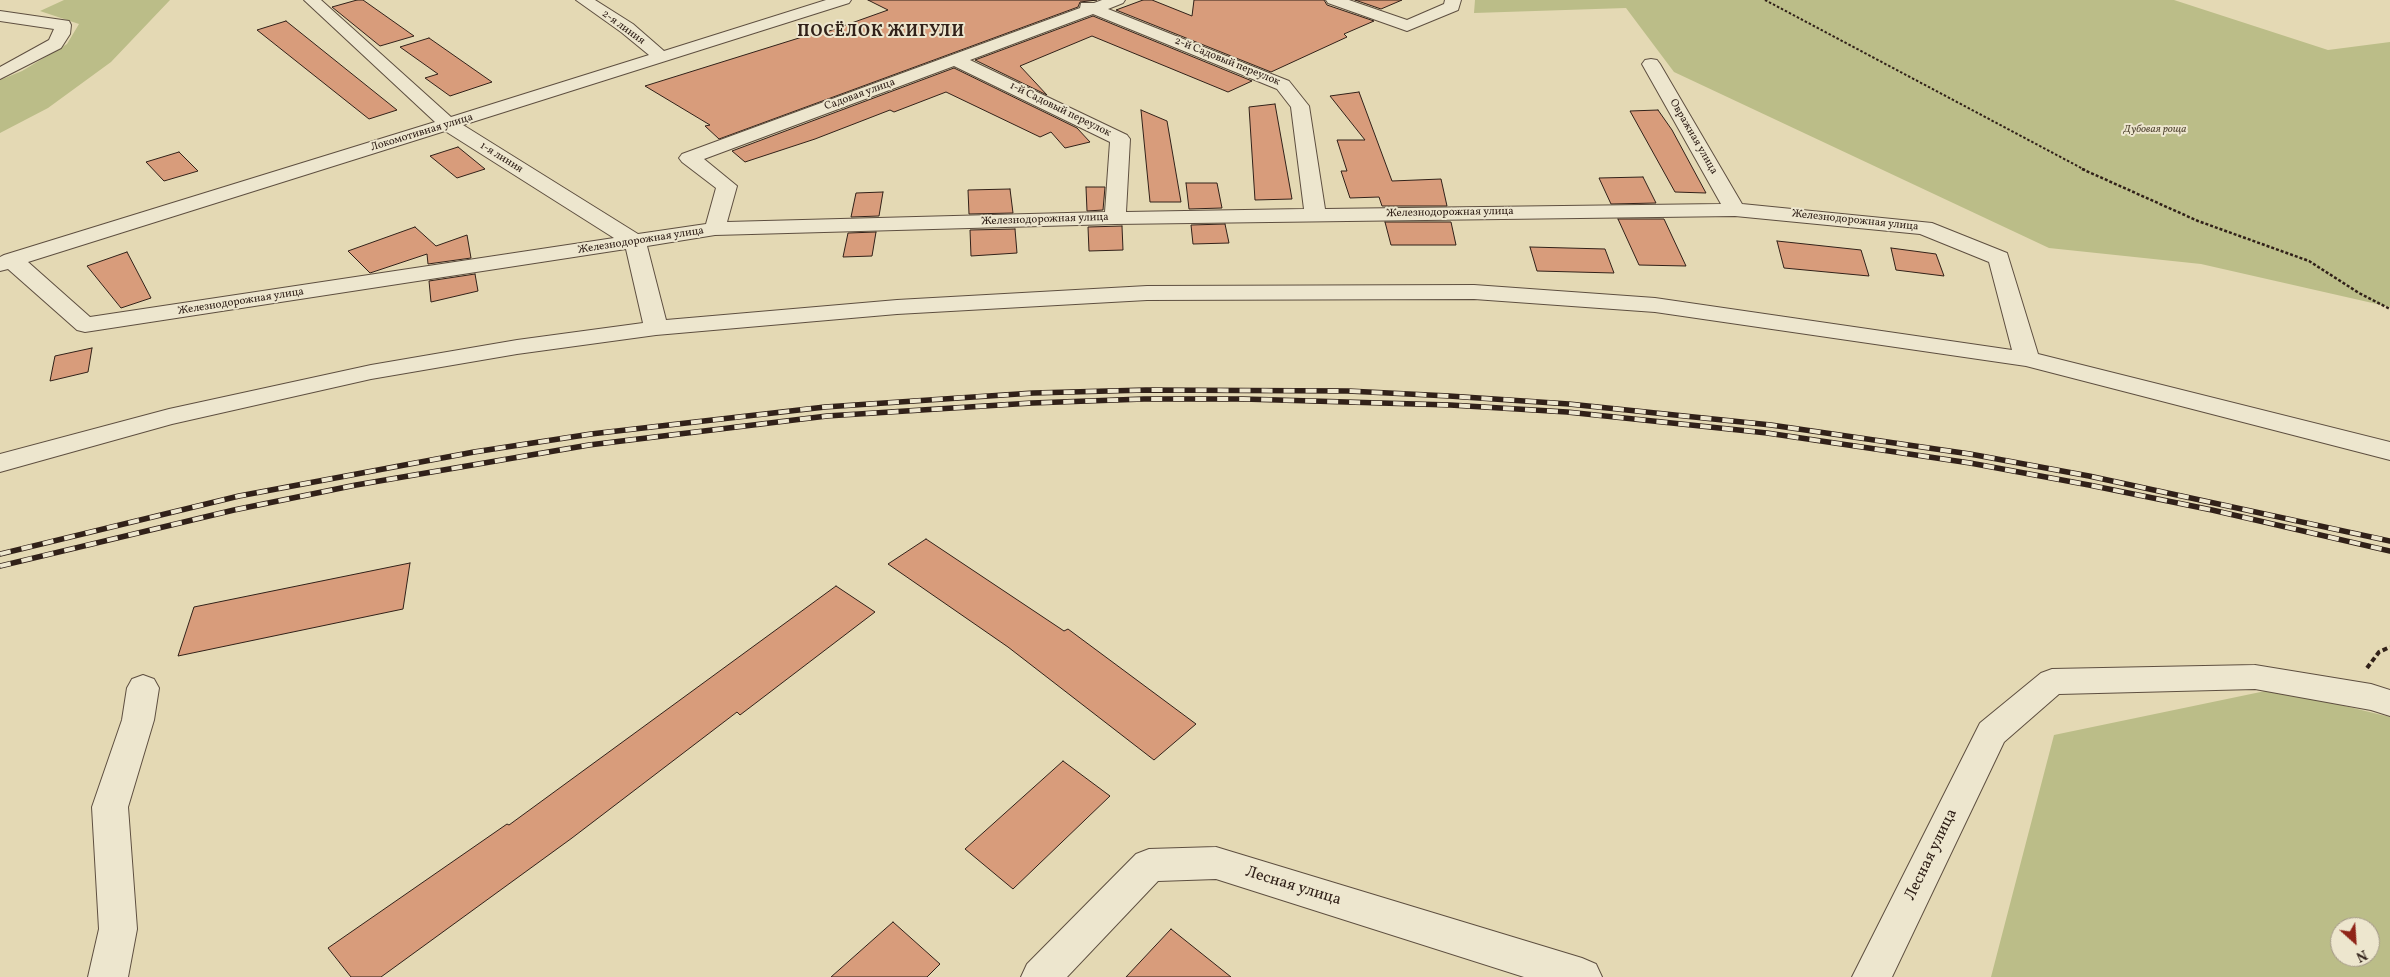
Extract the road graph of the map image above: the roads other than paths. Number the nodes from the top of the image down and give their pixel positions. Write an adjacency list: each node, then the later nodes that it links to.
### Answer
1 (312, 0): 14 (street, 1-я линия)
2 (584, 0): 10 (street, 2-я линия)
3 (843, 0): 10 (street, Локомотивная улица)
4 (1071, 0): 8 (street, 2-й Садовый переулок)
5 (1117, 0): 8 (street, Садовая улица)
6 (1334, 0): 7 (street)
7 (1453, 0)
8 (1093, 9): 11 (street, Садовая улица); 16 (street, 2-й Садовый переулок)
9 (0, 16): 13 (street)
10 (661, 57): 14 (street, Локомотивная улица)
11 (955, 60): 17 (street, 1-й Садовый переулок); 18 (street, Садовая улица)
12 (1651, 64): 15 (street, Овражная улица)
13 (0, 74)
14 (449, 125): 19 (street, 1-я линия); 20 (street, Локомотивная улица)
15 (1736, 210): 16 (street, Железнодорожная улица); 22 (street, Железнодорожная улица)
16 (1315, 214): 17 (street, Железнодорожная улица)
17 (1115, 218): 18 (street, Железнодорожная улица)
18 (715, 229): 19 (street, Железнодорожная улица)
19 (635, 242): 20 (street, Железнодорожная улица); 21 (street)
20 (6, 262)
21 (656, 328): 22 (street); 24 (street)
22 (2027, 359): 23 (street)
23 (2390, 451)
24 (0, 463)
25 (143, 688): 27 (street)
26 (2390, 703): 30 (street, Лесная улица)
27 (108, 977)
28 (1041, 977): 29 (street, Лесная улица)
29 (1582, 977)
30 (1872, 977)

